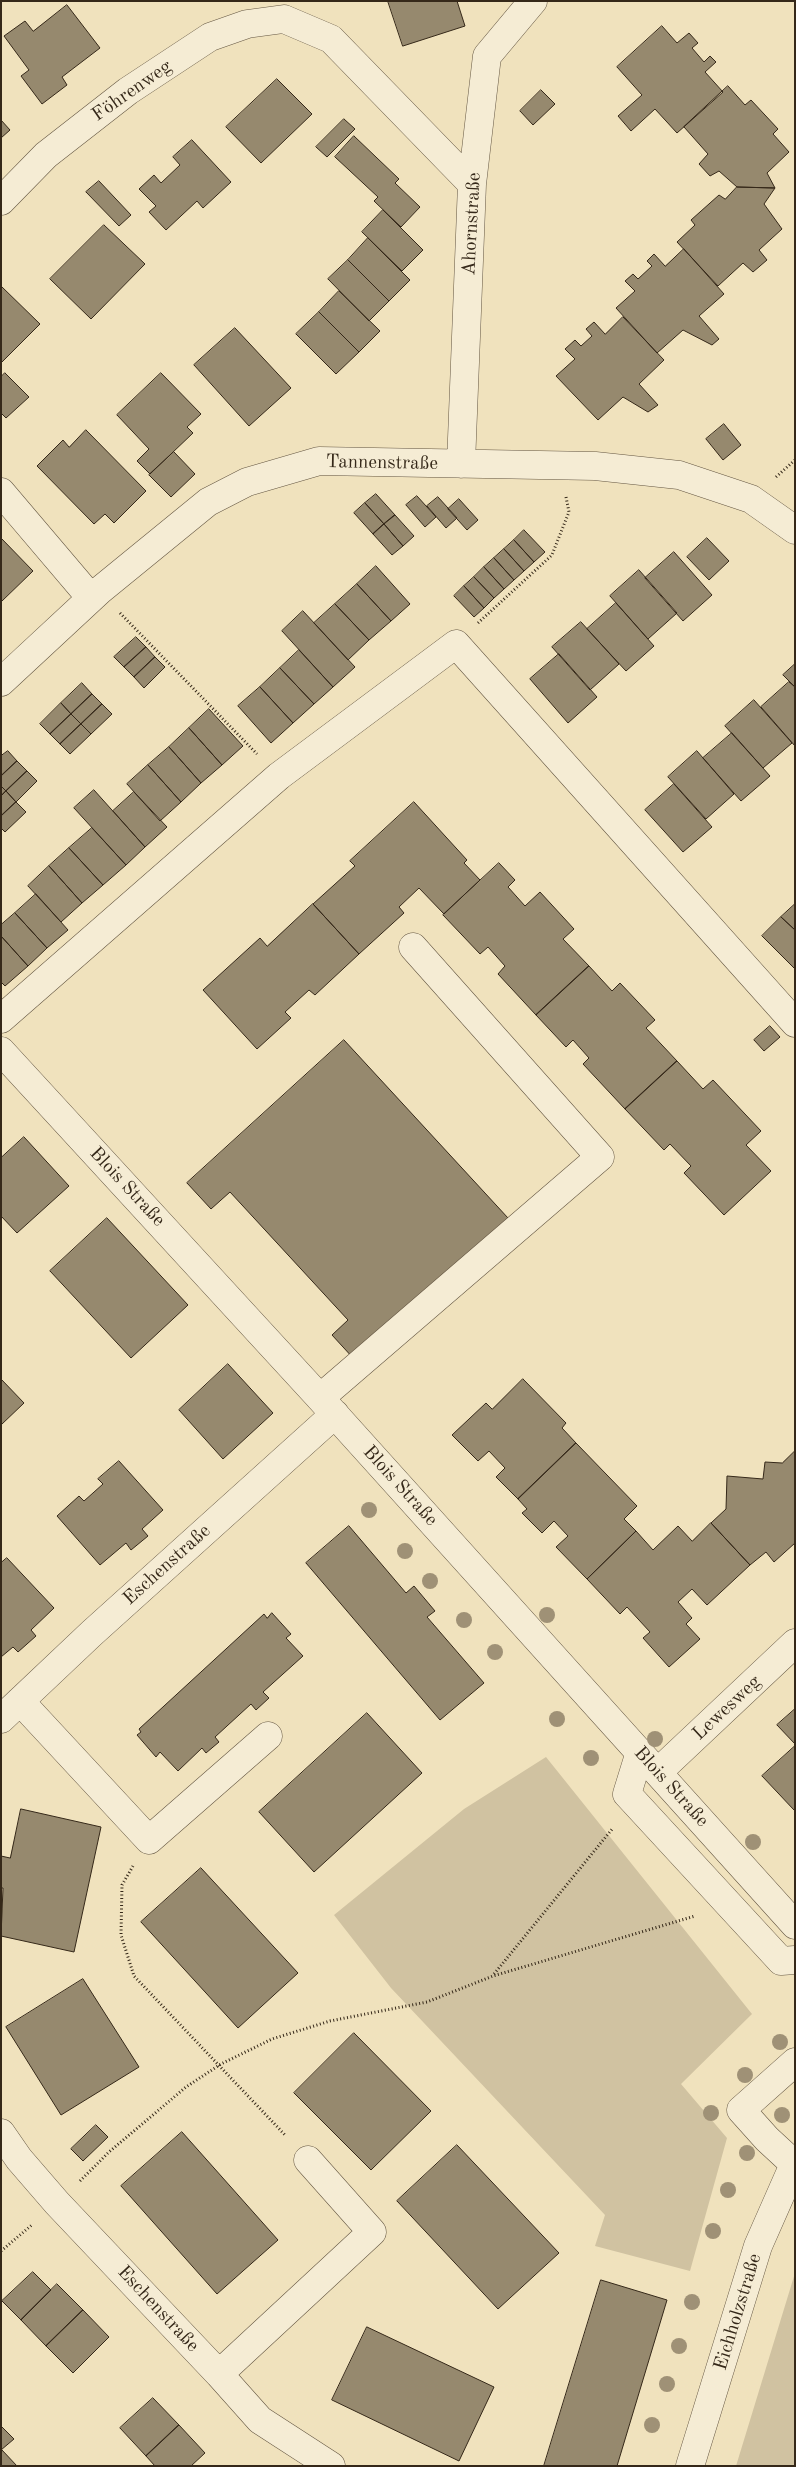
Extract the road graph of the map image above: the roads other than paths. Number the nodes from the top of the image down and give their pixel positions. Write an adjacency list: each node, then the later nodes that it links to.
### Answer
1 (533, 1): 3 (street, Ahornstraße)
2 (287, 10): 3 (street, Föhrenweg); 4 (street, Föhrenweg)
3 (472, 184): 5 (street, Ahornstraße)
4 (1, 201)
5 (461, 464): 7 (street, Tannenstraße); 8 (street, Tannenstraße)
6 (1, 492): 8 (street)
7 (795, 530)
8 (95, 595): 9 (street, Tannenstraße)
9 (1, 682)
10 (413, 947): 14 (street, Eschenstraße)
11 (1, 1019): 12 (street)
12 (795, 1023)
13 (6, 1067): 14 (street, Blois Straße)
14 (328, 1406): 16 (street, Eschenstraße); 18 (street, Blois Straße)
15 (795, 1643): 19 (street, Lewesweg)
16 (11, 1710): 17 (street)
17 (268, 1736)
18 (640, 1752): 19 (street, Blois Straße); 21 (street)
19 (658, 1772): 20 (street, Blois Straße)
20 (795, 1925)
21 (795, 1960)
22 (795, 2062): 25 (street)
23 (1, 2133): 26 (street, Eschenstraße)
24 (308, 2160): 26 (street)
25 (794, 2162): 28 (street, Eichholzstraße)
26 (219, 2374): 27 (street, Eschenstraße)
27 (331, 2466)
28 (690, 2466)

